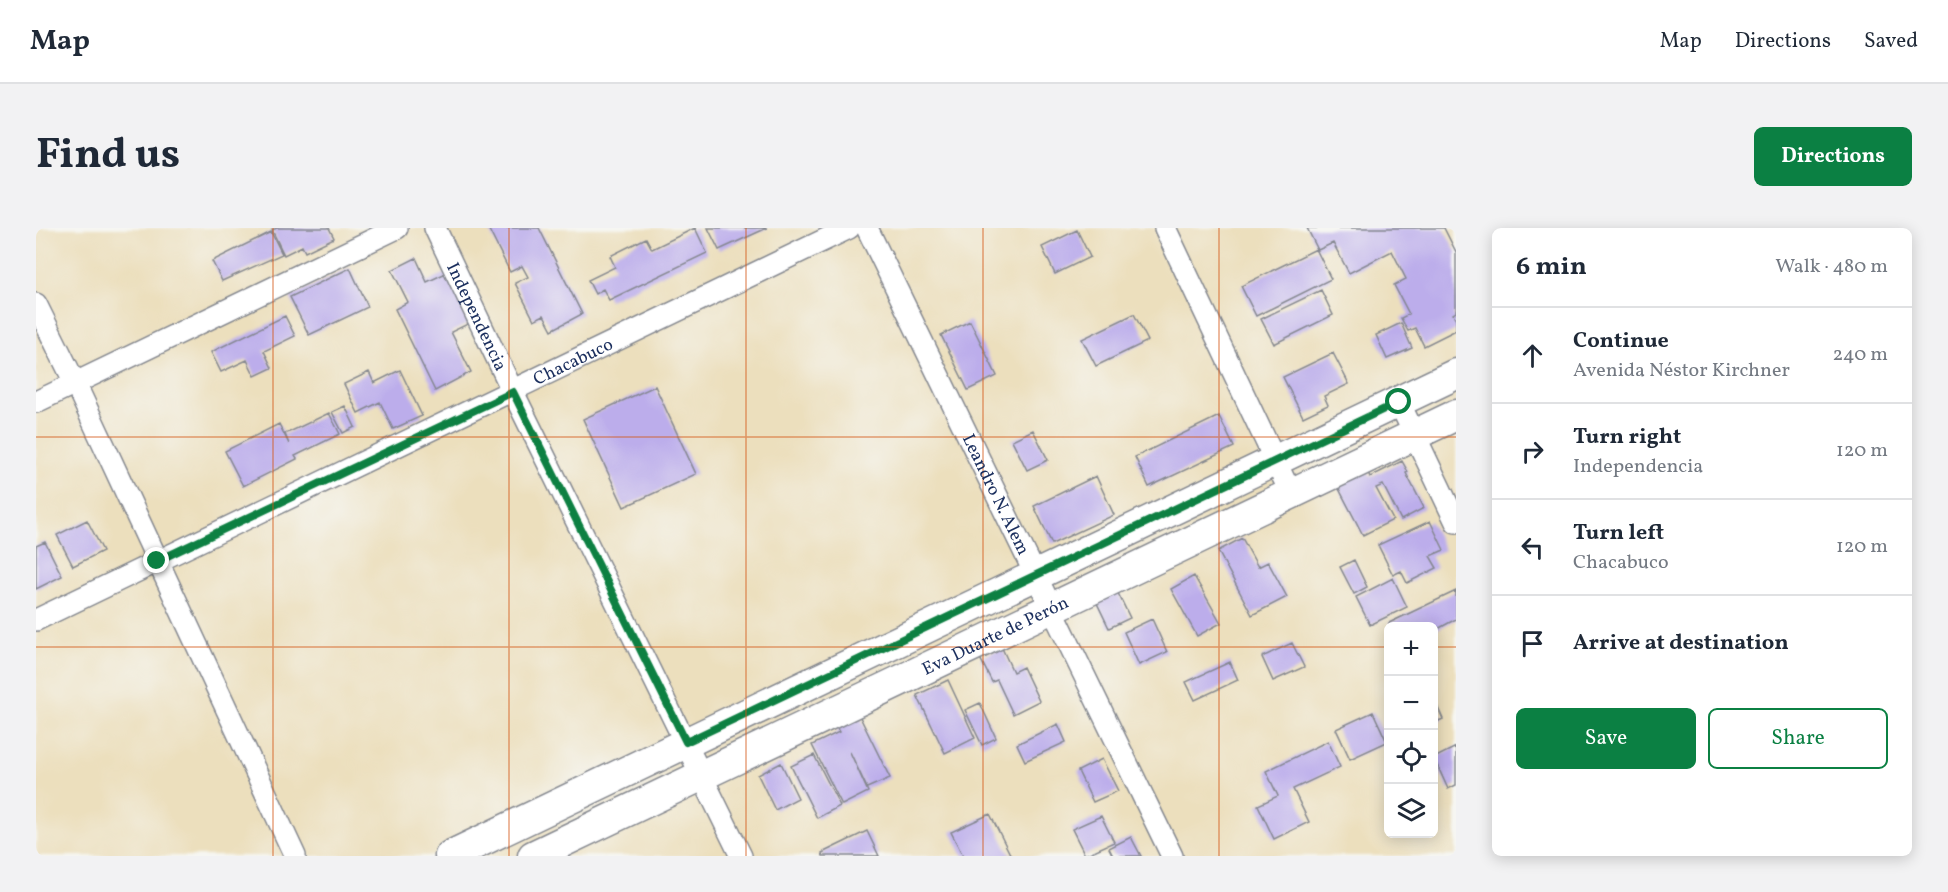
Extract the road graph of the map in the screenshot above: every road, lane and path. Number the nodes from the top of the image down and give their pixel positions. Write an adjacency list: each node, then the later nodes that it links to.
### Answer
1 (397, 228): 8 (street)
2 (435, 228): 9 (street, Independencia)
3 (849, 228): 9 (street, Chacabuco)
4 (867, 228): 18 (street, Leandro N. Alem)
5 (1165, 228): 14 (street)
6 (36, 304): 8 (street)
7 (1456, 374): 11 (street)
8 (75, 383): 10 (street); 17 (street)
9 (513, 392): 17 (street, Chacabuco); 21 (street, Independencia)
10 (36, 402)
11 (1399, 402): 13 (street); 14 (street)
12 (1456, 415): 13 (street, Eva Duarte de Perón)
13 (1415, 435): 15 (street, Eva Duarte de Perón); 16 (street)
14 (1275, 461): 15 (street); 18 (street)
15 (1291, 494): 19 (street, Eva Duarte de Perón)
16 (1456, 522)
17 (157, 561): 20 (street, Chacabuco); 23 (street)
18 (1037, 575): 19 (street, Leandro N. Alem); 21 (street)
19 (1052, 608): 22 (street, Eva Duarte de Perón); 27 (street, Leandro N. Alem)
20 (36, 620)
21 (686, 742): 22 (street, Independencia); 24 (street)
22 (702, 775): 25 (street, Eva Duarte de Perón); 26 (street, Independencia)
23 (295, 856)
24 (450, 856)
25 (532, 856)
26 (741, 856)
27 (1172, 856)

